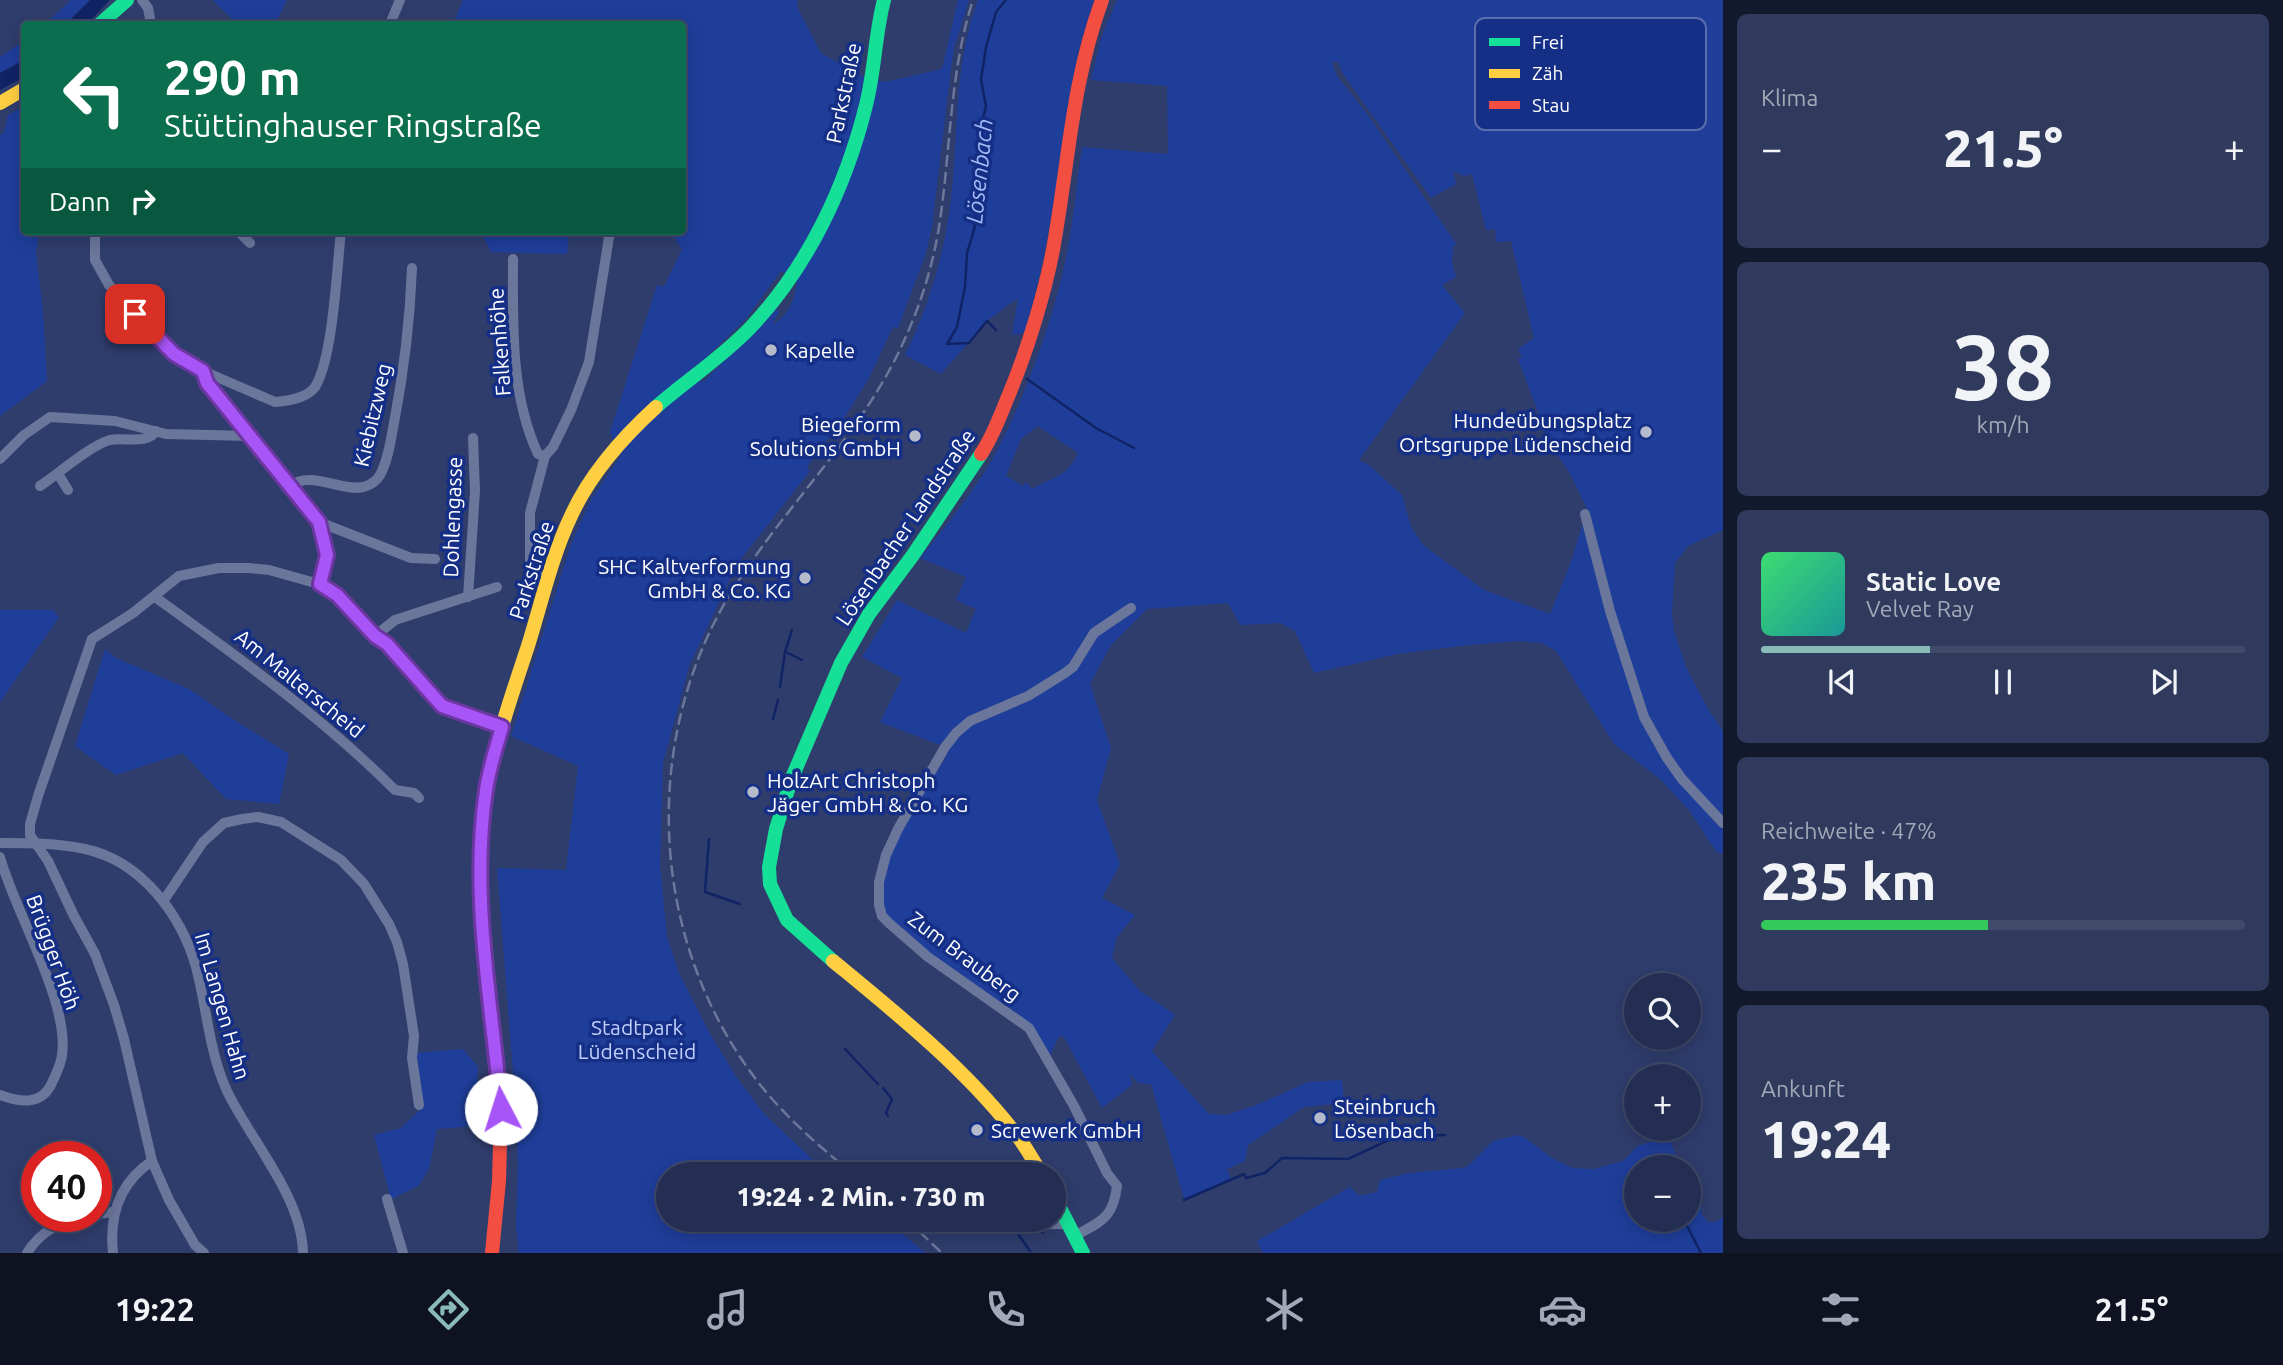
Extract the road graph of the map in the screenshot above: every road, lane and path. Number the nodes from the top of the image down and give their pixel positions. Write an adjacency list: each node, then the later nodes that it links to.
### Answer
1 (127, 0): 6 (main road)
2 (142, 0): 7 (street)
3 (400, 0): 8 (street)
4 (884, 0): 31 (main road, Parkstraße)
5 (1102, 0): 48 (main road, Lösenbacher Landstraße)
6 (103, 21)
7 (150, 21)
8 (391, 21)
9 (21, 91): 10 (main road)
10 (0, 103)
11 (95, 235): 18 (street)
12 (242, 235): 15 (street)
13 (341, 235): 18 (street)
14 (609, 235): 22 (street)
15 (250, 243)
16 (513, 259): 22 (street, Falkenhöhe)
17 (412, 268): 26 (street, Kiebitzweg)
18 (203, 371): 20 (street)
19 (156, 431): 20 (street); 23 (street); 24 (street)
20 (251, 436): 26 (street)
21 (474, 438): 35 (street, Dohlengasse)
22 (545, 456): 31 (street)
23 (0, 459)
24 (58, 474): 25 (street); 27 (street)
25 (40, 486)
26 (290, 487): 29 (street)
27 (68, 490)
28 (1585, 514): 40 (street)
29 (319, 522): 30 (street); 32 (street)
30 (435, 559)
31 (547, 581): 38 (main road, Parkstraße)
32 (320, 584): 34 (street); 37 (street)
33 (497, 587): 35 (street, Dohlengasse)
34 (155, 597): 39 (street, Am Malterscheid); 42 (street)
35 (468, 597): 37 (street, Dohlengasse)
36 (1131, 608): 53 (street, Zum Brauberg)
37 (375, 636): 38 (street)
38 (502, 727): 60 (main road, Parkstraße)
39 (419, 797)
40 (1723, 823)
41 (0, 843): 42 (street, Im Langen Hahn)
42 (37, 844): 44 (street, Im Langen Hahn); 47 (street)
43 (0, 857): 45 (street, Brügger Höh)
44 (164, 900): 46 (street); 58 (street, Im Langen Hahn)
45 (0, 1095)
46 (419, 1105)
47 (152, 1161): 50 (street); 57 (street)
48 (1034, 1162)
49 (387, 1199): 59 (street)
50 (113, 1212): 56 (street)
51 (1066, 1219): 53 (main road)
52 (1066, 1230): 53 (street)
53 (1072, 1230): 61 (main road)
54 (44, 1232): 55 (street)
55 (27, 1253)
56 (113, 1253)
57 (204, 1253)
58 (303, 1253)
59 (403, 1253)
60 (492, 1253)
61 (1083, 1253)

